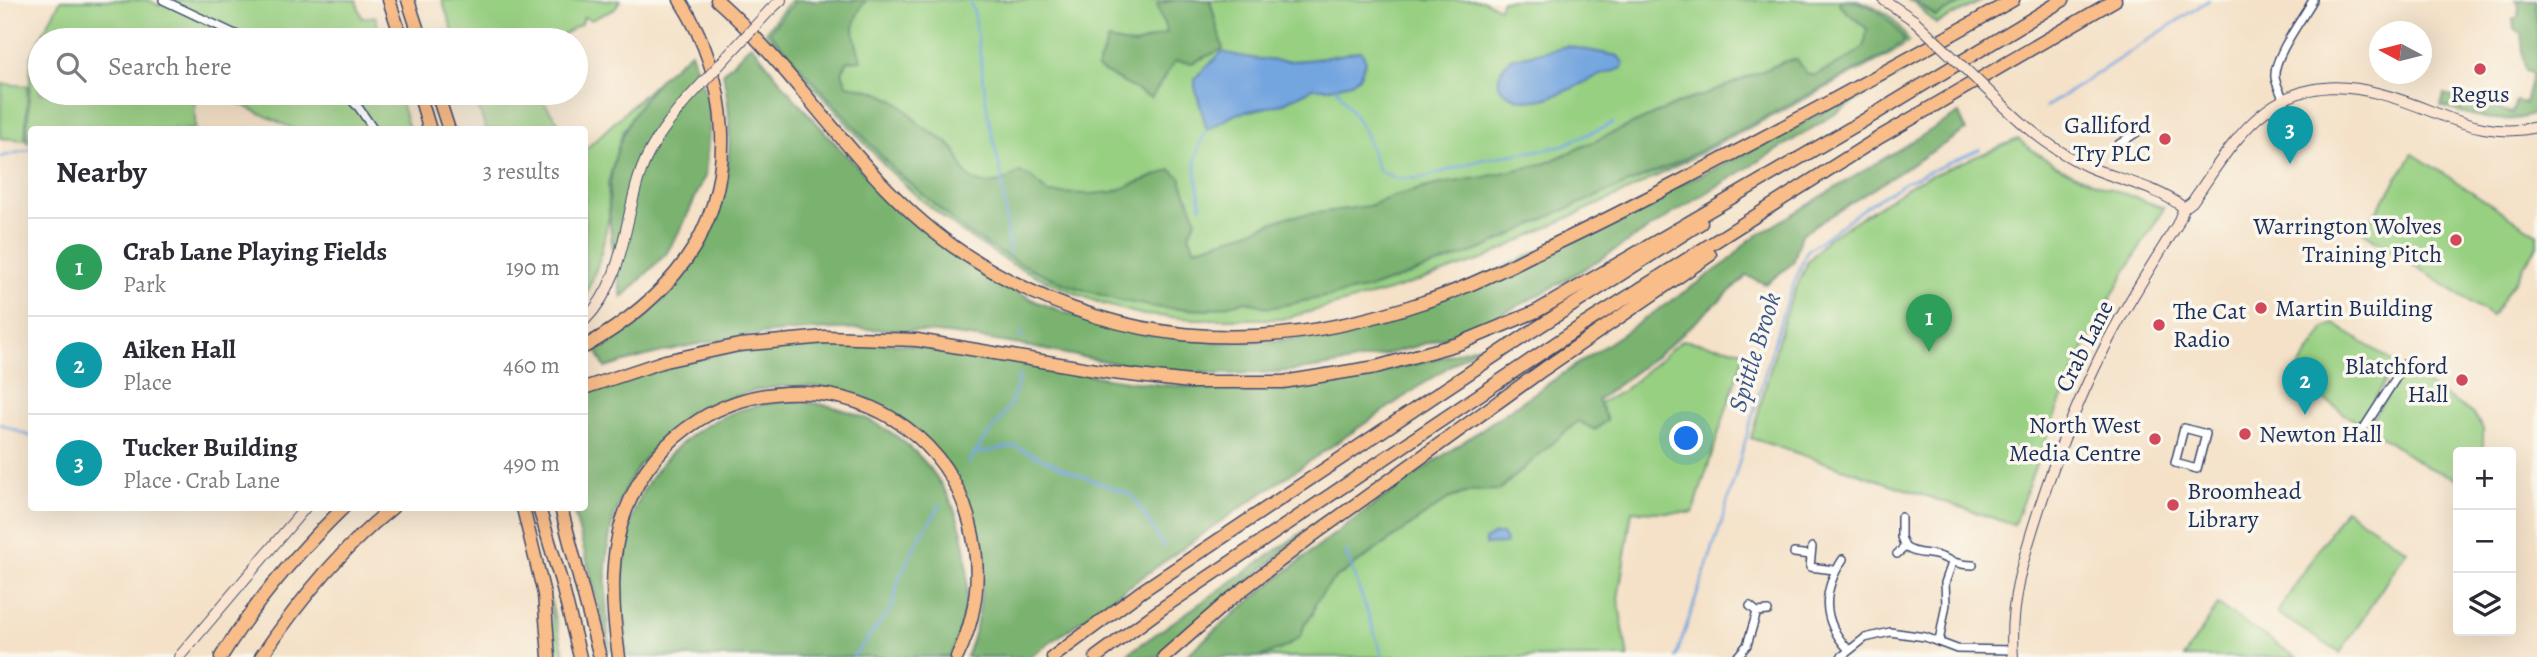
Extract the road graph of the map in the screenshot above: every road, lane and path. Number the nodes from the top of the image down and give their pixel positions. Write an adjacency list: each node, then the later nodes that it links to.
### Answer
1 (163, 0): 12 (street)
2 (389, 0): 13 (highway)
3 (408, 0): 14 (highway)
4 (680, 0): 29 (highway)
5 (717, 0): 8 (highway)
6 (781, 0): 28 (street, bridge)
7 (1884, 0): 27 (street, bridge)
8 (2014, 0)
9 (2063, 0): 19 (highway)
10 (2115, 0): 25 (highway)
11 (2313, 0): 15 (street)
12 (222, 28)
13 (397, 28)
14 (417, 28)
15 (2283, 99): 24 (street, Crab Lane); 27 (street, Crab Lane)
16 (356, 105): 20 (street)
17 (421, 105): 21 (highway)
18 (441, 105): 22 (highway)
19 (1875, 114): 31 (highway); 60 (highway)
20 (371, 126)
21 (427, 126)
22 (448, 126)
23 (2145, 127): 26 (street)
24 (2537, 127)
25 (1880, 137): 61 (highway); 62 (highway)
26 (2119, 144)
27 (2184, 208): 51 (street, Crab Lane)
28 (588, 317)
29 (588, 344)
30 (2405, 364): 32 (street)
31 (588, 387)
32 (2362, 430)
33 (2175, 463): 33 (street)
34 (302, 511): 52 (street)
35 (340, 511): 53 (highway)
36 (390, 511): 54 (highway)
37 (524, 511): 55 (highway)
38 (540, 511): 56 (highway)
39 (562, 511): 57 (highway)
40 (1901, 517): 41 (street)
41 (1905, 547): 43 (street); 45 (street)
42 (1794, 553): 47 (street)
43 (1897, 554)
44 (1843, 559): 47 (street)
45 (1951, 563): 46 (street); 49 (street)
46 (1973, 565)
47 (1834, 570): 50 (street)
48 (1768, 611): 63 (street)
49 (1939, 642): 50 (street); 51 (street)
50 (1848, 649): 64 (street)
51 (2012, 653)
52 (179, 657)
53 (221, 657)
54 (261, 657)
55 (550, 657)
56 (580, 657)
57 (600, 657)
58 (620, 657): 59 (highway)
59 (957, 657)
60 (1053, 657)
61 (1096, 657)
62 (1164, 657)
63 (1737, 657)
64 (1841, 657)

